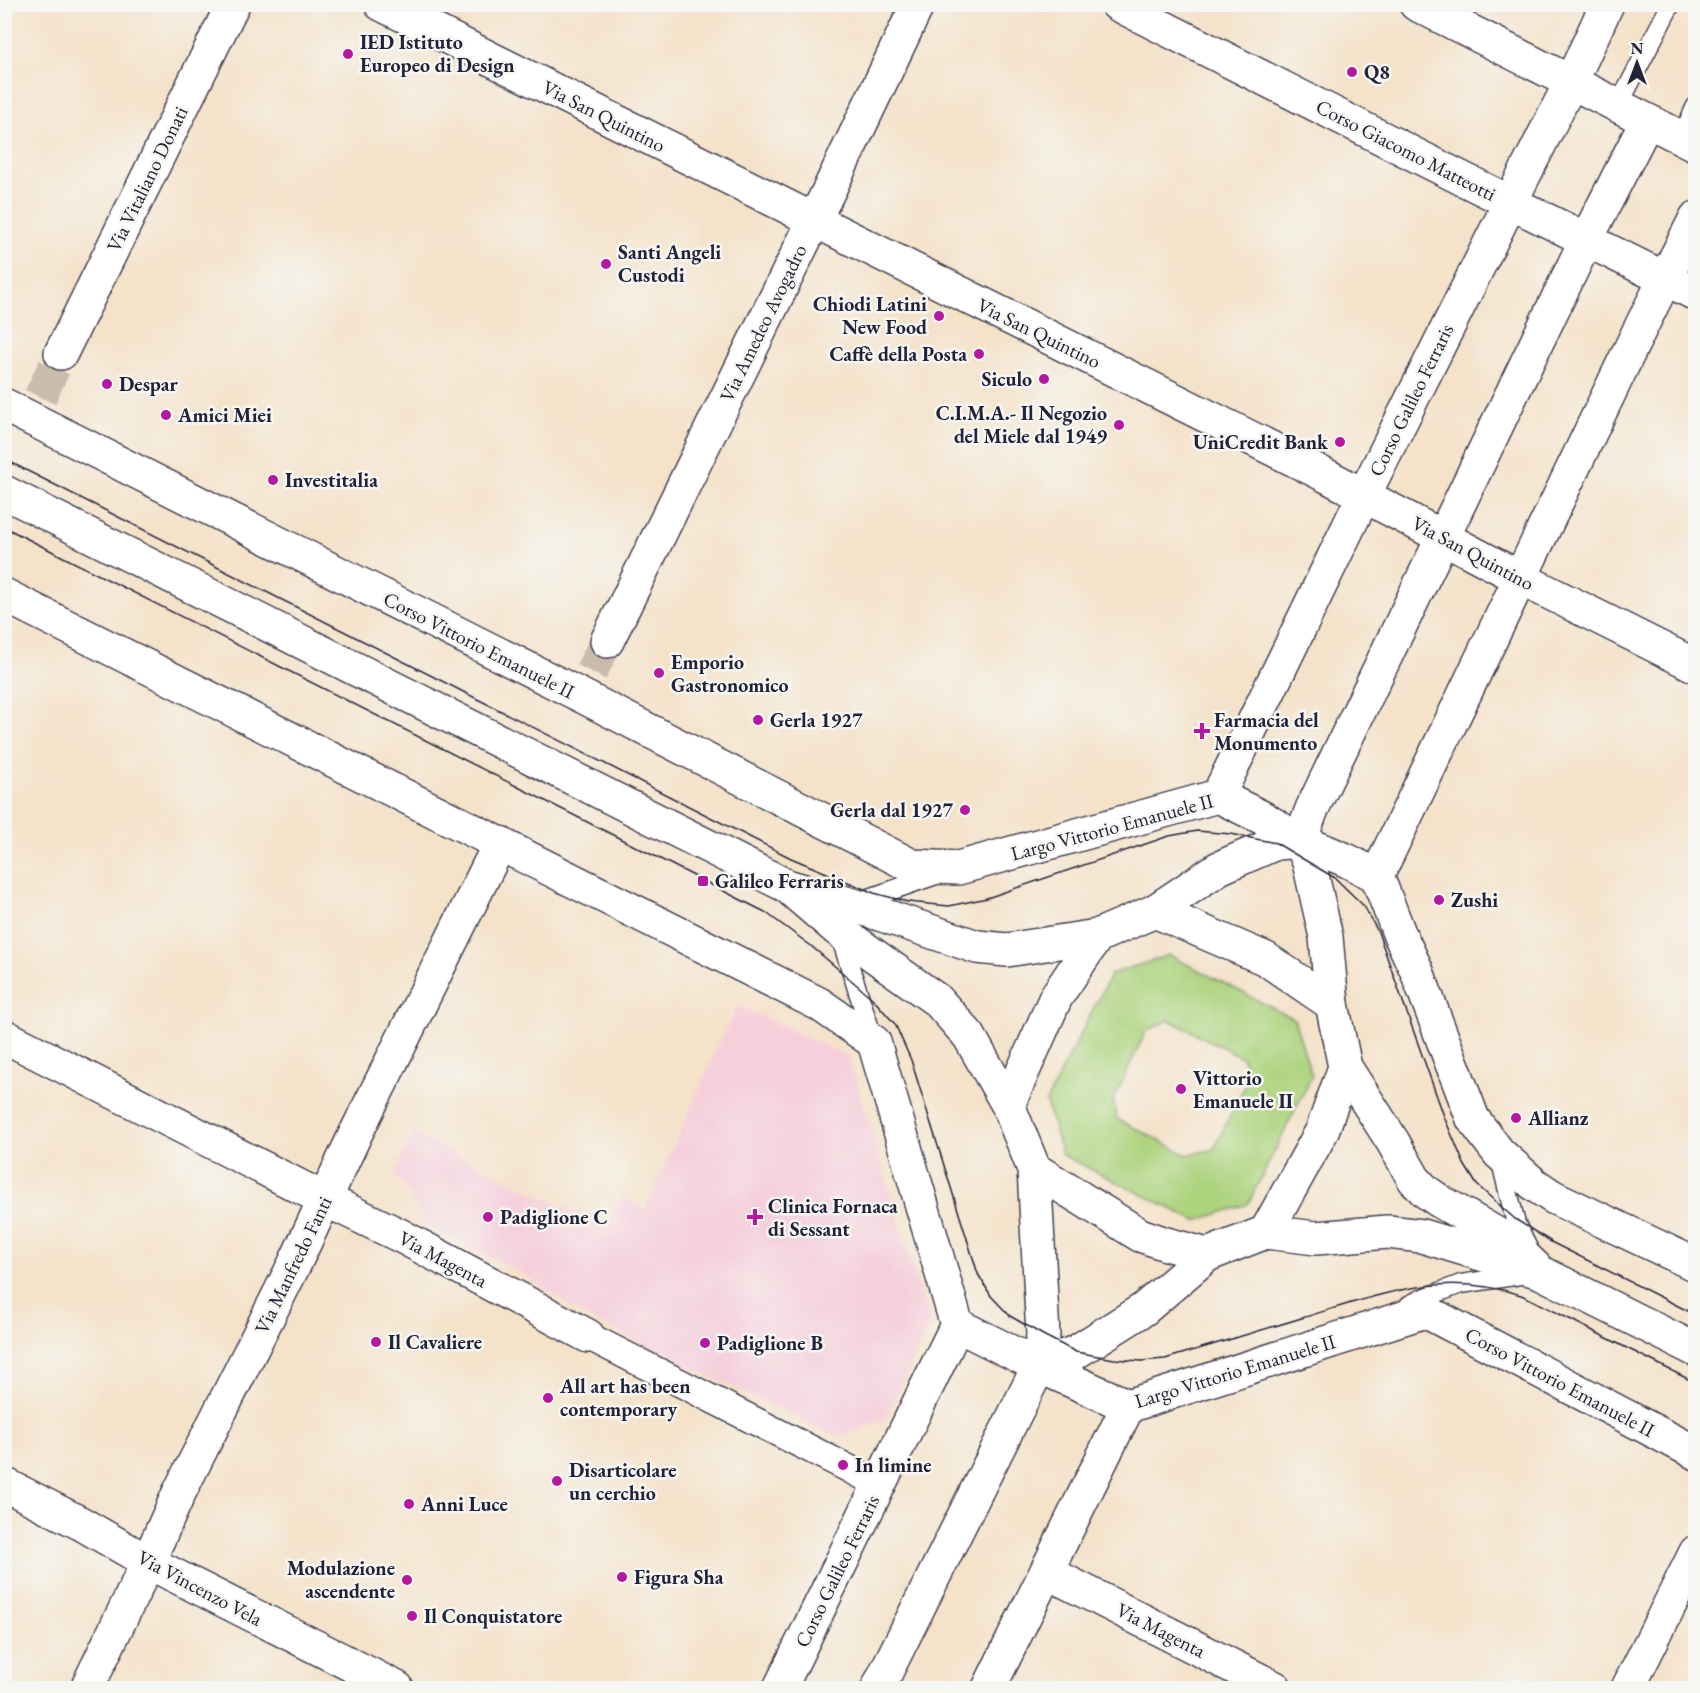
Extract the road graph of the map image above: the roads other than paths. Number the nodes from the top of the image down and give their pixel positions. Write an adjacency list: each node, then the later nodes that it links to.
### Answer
1 (233, 4): 19 (street, Via Vitaliano Donati)
2 (381, 4): 15 (street, Via San Quintino)
3 (918, 4): 15 (street, Via Amedeo Avogadro)
4 (1117, 4): 13 (street, Corso Giacomo Matteotti)
5 (1416, 4): 8 (street)
6 (1607, 4): 8 (street, Corso Galileo Ferraris)
7 (1671, 4): 9 (lane)
8 (1571, 82): 9 (street); 13 (street, Corso Galileo Ferraris)
9 (1618, 106): 11 (street)
10 (1695, 106): 12 (lane)
11 (1647, 121): 12 (street); 16 (street)
12 (1688, 142)
13 (1510, 203): 16 (street, Corso Giacomo Matteotti); 22 (street, Corso Galileo Ferraris)
14 (1695, 218): 17 (street)
15 (813, 220): 22 (street, Via San Quintino); 26 (street, Via Amedeo Avogadro)
16 (1586, 240): 17 (street, Corso Giacomo Matteotti); 23 (street)
17 (1665, 279): 18 (street, Corso Giacomo Matteotti); 24 (street)
18 (1695, 294)
19 (61, 353)
20 (24, 406): 31 (street, Corso Vittorio Emanuele II)
21 (4, 492): 34 (street)
22 (1364, 495): 23 (street, Via San Quintino); 28 (street, Corso Galileo Ferraris)
23 (1443, 537): 24 (street, Via San Quintino); 29 (street)
24 (1520, 578): 27 (street, Via San Quintino); 32 (street)
25 (4, 595): 30 (street)
26 (607, 640)
27 (1695, 666)
28 (1218, 796): 29 (street, Largo Vittorio Emanuele II); 31 (street, Largo Vittorio Emanuele II)
29 (1300, 841): 32 (street, Largo Vittorio Emanuele II); 33 (street); 36 (street)
30 (500, 843): 38 (street); 43 (street, Via Manfredo Fanti)
31 (958, 868): 34 (lane)
32 (1377, 876): 41 (street)
33 (1155, 910): 35 (street); 36 (street)
34 (844, 917): 35 (street); 38 (lane); 40 (street)
35 (1097, 936): 40 (street)
36 (1332, 1004): 39 (street)
37 (4, 1036): 43 (street, Via Magenta)
38 (874, 1042): 49 (street)
39 (1345, 1067): 44 (street); 47 (street)
40 (1008, 1105): 42 (street)
41 (1499, 1153): 46 (street); 47 (lane)
42 (1034, 1169): 45 (street); 53 (street)
43 (326, 1200): 51 (street, Via Magenta); 59 (street, Via Manfredo Fanti)
44 (1266, 1232): 45 (street); 47 (street)
45 (1207, 1255): 53 (street)
46 (1695, 1265)
47 (1540, 1272): 50 (lane); 52 (street)
48 (1425, 1311): 50 (street, Largo Vittorio Emanuele II); 55 (street, Corso Vittorio Emanuele II)
49 (957, 1325): 53 (street, Largo Vittorio Emanuele II); 57 (street, Corso Galileo Ferraris)
50 (1360, 1332): 54 (street, Largo Vittorio Emanuele II)
51 (588, 1336): 57 (street, Via Magenta)
52 (1695, 1350)
53 (1039, 1366): 54 (street, Largo Vittorio Emanuele II); 64 (street)
54 (1128, 1406): 60 (street)
55 (1695, 1453)
56 (4, 1484): 59 (street, Via Vincenzo Vela)
57 (879, 1484): 63 (street, Corso Galileo Ferraris)
58 (1695, 1552): 67 (street)
59 (148, 1562): 61 (street, Via Manfredo Fanti); 62 (street, Via Vincenzo Vela)
60 (1047, 1572): 65 (street); 66 (street, Via Magenta)
61 (87, 1689)
62 (397, 1689)
63 (780, 1689)
64 (878, 1689)
65 (990, 1689)
66 (1275, 1689)
67 (1628, 1689)

